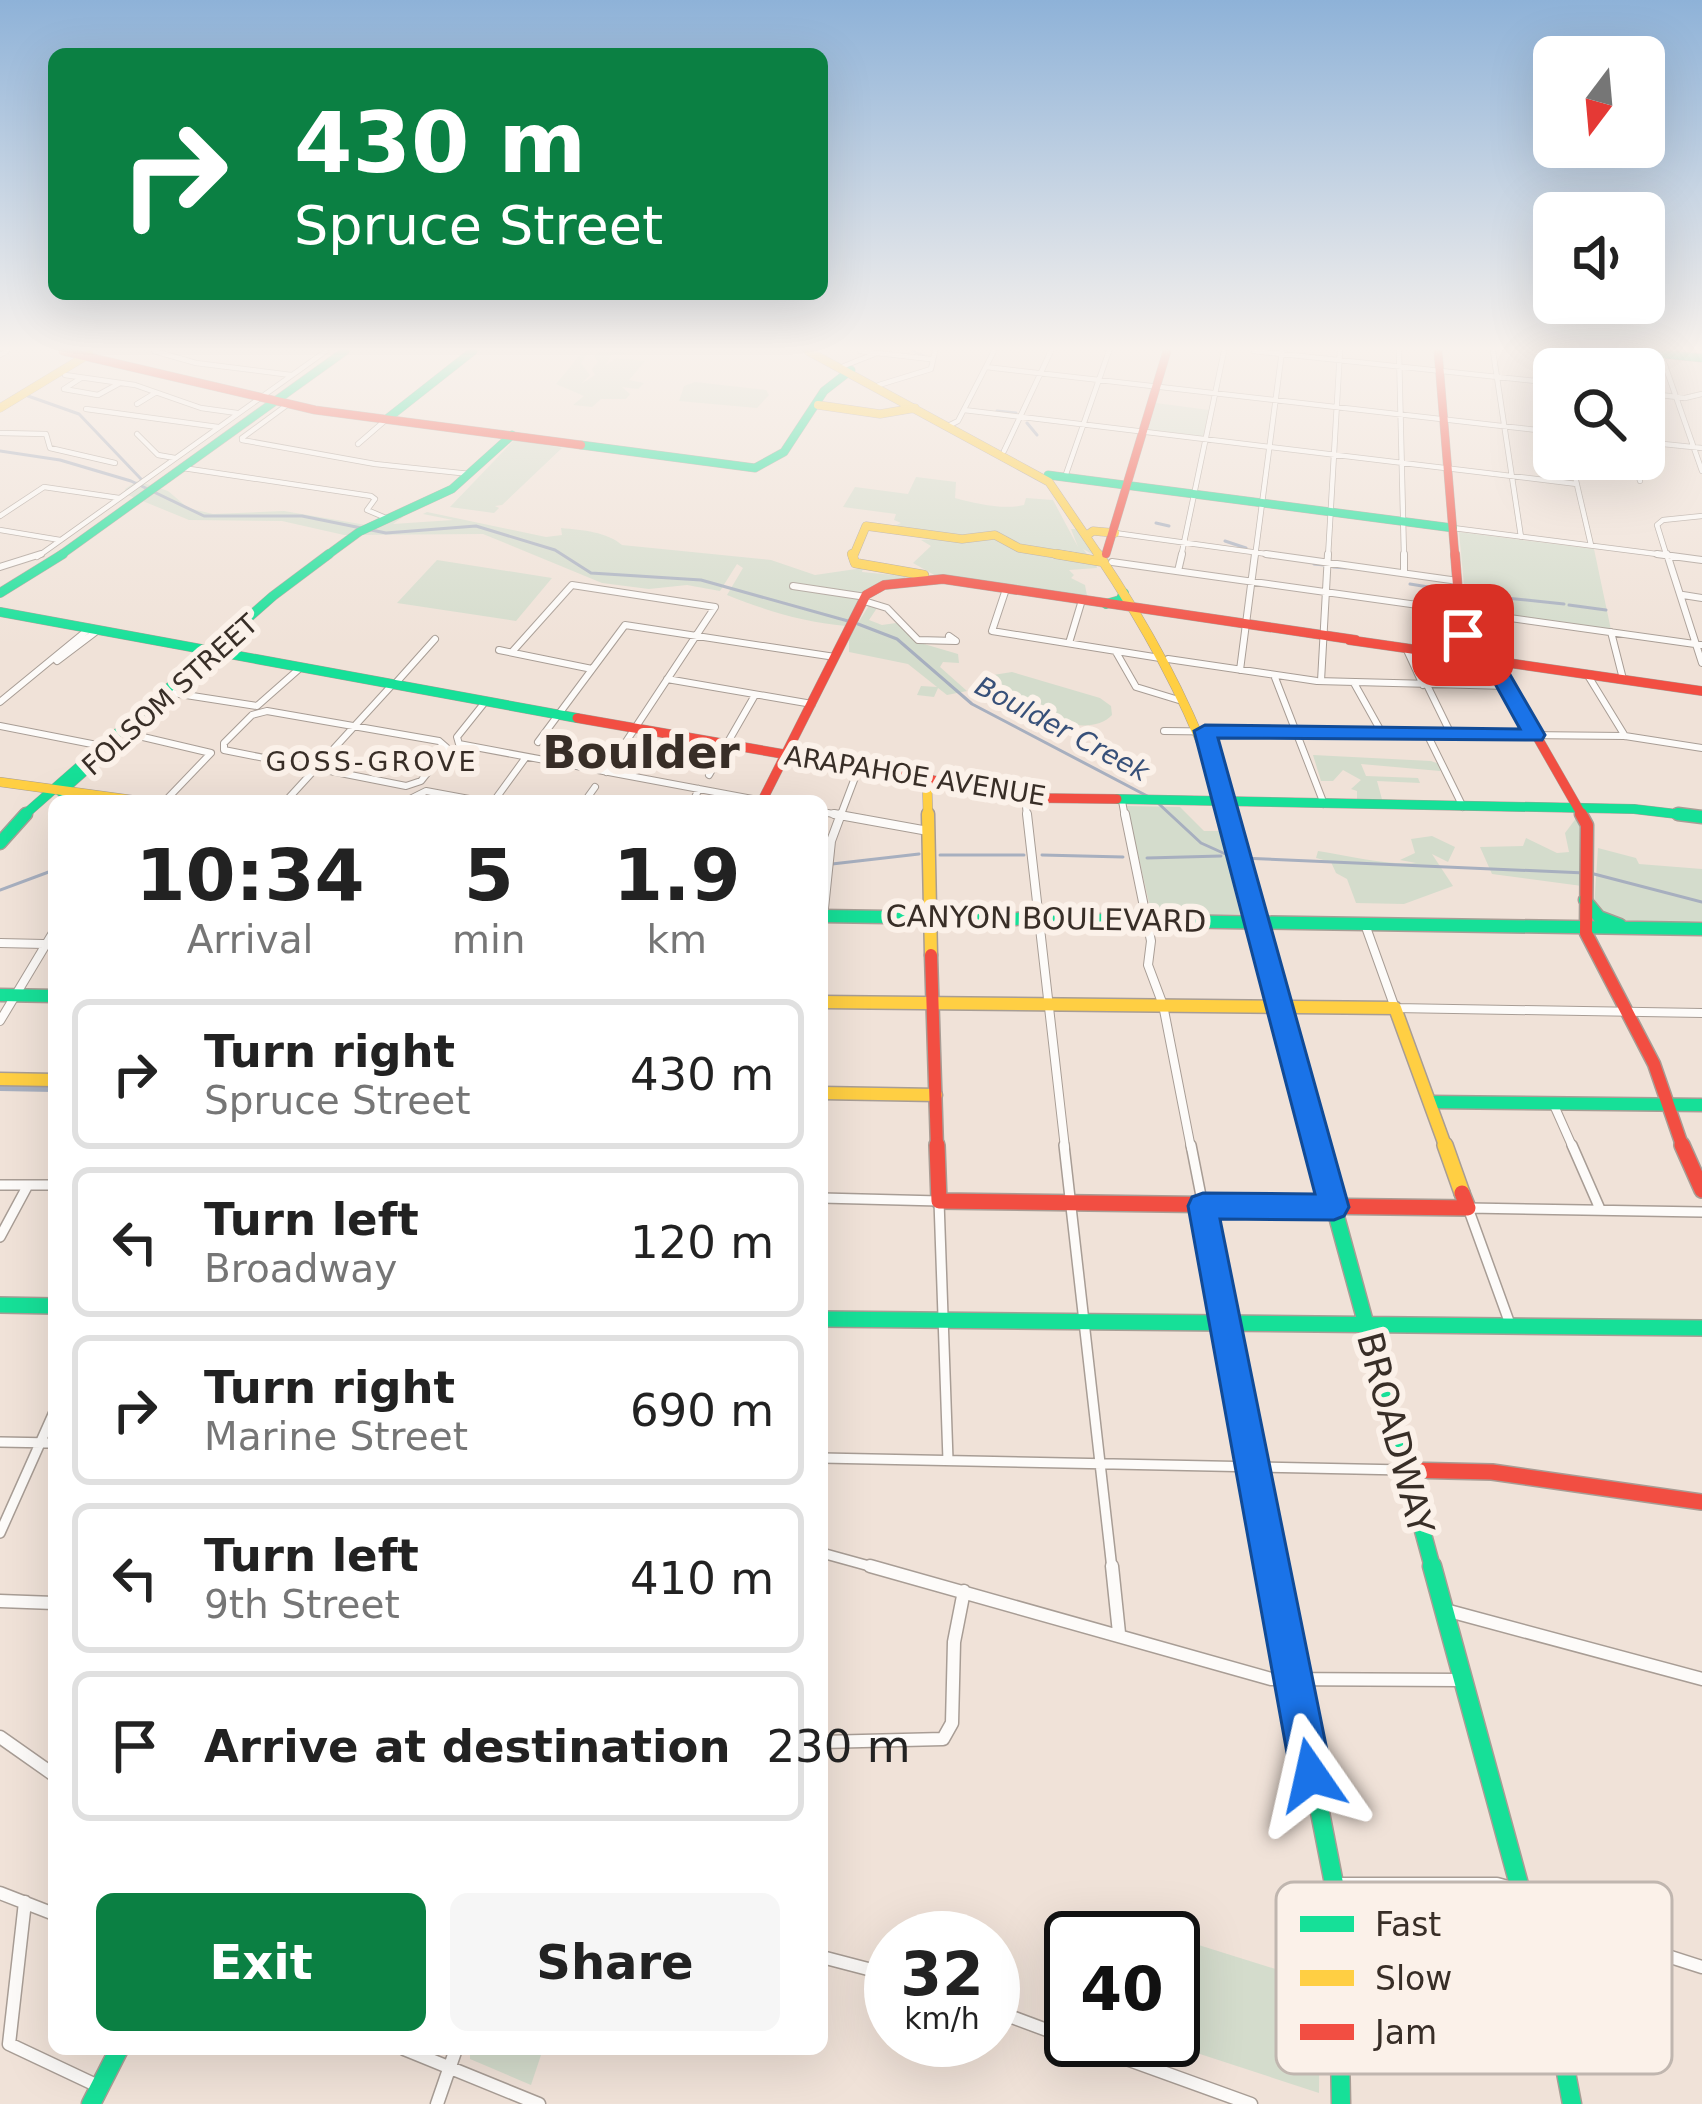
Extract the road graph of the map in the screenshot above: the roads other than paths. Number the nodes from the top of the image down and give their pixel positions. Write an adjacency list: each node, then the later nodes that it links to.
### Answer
1 (53, 449): 23 (street)
2 (153, 449): 24 (street)
3 (195, 449): 24 (street)
4 (200, 449): 24 (main road)
5 (200, 449): 32 (main road)
6 (296, 449): 27 (street)
7 (497, 449): 27 (main road, FOLSOM STREET)
8 (623, 449): 9 (main road)
9 (783, 449)
10 (1000, 449): 21 (main road, BROADWAY)
11 (1000, 449): 28 (main road, BROADWAY)
12 (1069, 449): 28 (street)
13 (1139, 449): 33 (main road)
14 (1204, 449): 34 (street)
15 (1270, 449): 36 (street)
16 (1281, 449): 22 (street)
17 (1336, 449): 22 (street)
18 (1401, 449): 25 (street)
19 (1446, 449): 26 (main road)
20 (1507, 449): 29 (street)
21 (1004, 451): 28 (main road, BROADWAY)
22 (1336, 455): 25 (street); 37 (street)
23 (115, 463)
24 (179, 464): 32 (main road); 40 (street)
25 (1401, 464): 26 (street); 42 (street)
26 (1448, 469): 29 (street); 43 (main road)
27 (470, 474): 40 (main road, FOLSOM STREET)
28 (1055, 476): 33 (main road); 46 (main road, BROADWAY); 46 (main road, BROADWAY)
29 (1511, 477): 31 (street); 47 (street)
30 (1575, 480): 31 (street)
31 (1576, 484): 50 (street)
32 (148, 486): 35 (street); 41 (main road)
33 (1128, 487): 34 (main road); 45 (main road)
34 (1195, 496): 36 (main road); 49 (street)
35 (121, 498): 38 (street); 41 (street)
36 (1263, 505): 37 (main road); 51 (street)
37 (1332, 514): 42 (main road); 55 (street)
38 (0, 515)
39 (1702, 516): 52 (street)
40 (386, 518): 92 (main road, FOLSOM STREET)
41 (101, 520): 48 (street); 57 (main road); 64 (main road)
42 (1403, 523): 43 (main road); 59 (street)
43 (1453, 528): 47 (street); 61 (main road)
44 (0, 530): 48 (street)
45 (1114, 533): 46 (main road); 49 (street); 53 (main road)
46 (1089, 534): 53 (main road, BROADWAY)
47 (1521, 537): 50 (street)
48 (62, 540): 57 (street)
49 (1184, 543): 51 (street); 58 (street)
50 (1592, 546): 52 (street)
51 (1256, 553): 55 (street); 62 (street)
52 (1669, 556): 54 (street); 68 (street)
53 (1105, 559): 58 (street); 60 (main road); 67 (main road, BROADWAY); 73 (main road, BROADWAY)
54 (1702, 560)
55 (1329, 563): 59 (street); 66 (street)
56 (0, 567): 57 (street)
57 (21, 569): 64 (main road)
58 (1178, 571): 62 (street)
59 (1404, 573): 61 (street)
60 (914, 577): 65 (main road); 70 (main road)
61 (1458, 580): 74 (main road)
62 (1252, 582): 66 (street); 77 (street)
63 (793, 586): 70 (street)
64 (2, 589)
65 (1006, 589): 71 (main road); 85 (street)
66 (1327, 592): 74 (street); 83 (street)
67 (1124, 593): 72 (main road); 73 (main road, BROADWAY)
68 (1683, 595): 69 (street); 76 (street)
69 (1702, 598)
70 (865, 599): 82 (street); 94 (main road)
71 (1082, 600): 72 (main road); 85 (street)
72 (1106, 604): 73 (main road)
73 (1138, 608): 77 (main road); 95 (main road, BROADWAY)
74 (1460, 611): 80 (street); 86 (main road)
75 (0, 616): 79 (main road, ARAPAHOE AVENUE)
76 (1691, 623): 78 (street); 87 (street)
77 (1246, 624): 83 (main road); 101 (street)
78 (1702, 625)
79 (91, 632): 92 (main road, ARAPAHOE AVENUE); 115 (street)
80 (1610, 632): 87 (street); 104 (street)
81 (696, 635): 91 (street); 94 (street); 100 (street); 105 (street)
82 (949, 636)
83 (1324, 636): 88 (main road); 106 (street)
84 (435, 639): 109 (street)
85 (1069, 643): 90 (street)
86 (1468, 643): 93 (main road); 96 (main road)
87 (1699, 645): 98 (street)
88 (1406, 647): 93 (main road); 110 (street)
89 (499, 650): 91 (street)
90 (1115, 651): 95 (street); 114 (street)
91 (512, 652): 100 (street)
92 (212, 654): 99 (main road, ARAPAHOE AVENUE); 112 (main road, FOLSOM STREET); 120 (main road, FOLSOM STREET)
93 (1452, 654): 96 (main road)
94 (835, 657): 117 (main road)
95 (1159, 657): 101 (street); 114 (main road, BROADWAY); 125 (main road, BROADWAY)
96 (1482, 659): 97 (main road); 107 (main road)
97 (1512, 663): 102 (main road); 107 (main road)
98 (1702, 663)
99 (299, 669): 109 (main road, ARAPAHOE AVENUE); 118 (street)
100 (592, 669): 119 (street)
101 (1240, 670): 103 (street)
102 (1587, 674): 104 (main road); 132 (street)
103 (1274, 675): 106 (street); 126 (street)
104 (1623, 679): 111 (main road)
105 (667, 680): 113 (street); 123 (street)
106 (1321, 682): 108 (street)
107 (1505, 682): 110 (street); 131 (main road)
108 (1354, 683): 110 (street); 128 (street)
109 (393, 685): 116 (main road, ARAPAHOE AVENUE); 122 (street)
110 (1425, 685): 130 (street)
111 (1702, 691)
112 (173, 693): 118 (street); 127 (main road, FOLSOM STREET)
113 (755, 694): 117 (street); 134 (street)
114 (1182, 701): 125 (main road, BROADWAY)
115 (0, 702)
116 (485, 702): 119 (main road, ARAPAHOE AVENUE); 138 (street)
117 (812, 704): 136 (main road)
118 (258, 709): 122 (street); 140 (street)
119 (558, 715): 123 (main road, ARAPAHOE AVENUE); 133 (street)
120 (137, 716): 127 (street); 135 (main road, FOLSOM STREET)
121 (0, 726): 135 (street)
122 (355, 726): 140 (street); 146 (street)
123 (634, 728): 134 (main road, ARAPAHOE AVENUE); 141 (street)
124 (1163, 731): 125 (street)
125 (1201, 731): 126 (street); 163 (main road, BROADWAY)
126 (1296, 732): 128 (street); 164 (street)
127 (126, 733): 148 (main road, FOLSOM STREET); 151 (street)
128 (1382, 733): 129 (street)
129 (1427, 734): 130 (street); 165 (street)
130 (1451, 734): 131 (street)
131 (1535, 735): 132 (street); 166 (main road)
132 (1625, 736): 137 (street)
133 (538, 742)
134 (726, 744): 136 (main road, ARAPAHOE AVENUE); 142 (street)
135 (102, 746): 148 (main road, FOLSOM STREET)
136 (788, 748): 139 (main road, ARAPAHOE AVENUE); 159 (main road)
137 (1702, 748)
138 (526, 757): 141 (street); 155 (street)
139 (859, 767): 143 (main road, ARAPAHOE AVENUE); 168 (street)
140 (314, 770): 146 (street); 152 (street)
141 (606, 772): 147 (street)
142 (709, 775)
143 (927, 779): 160 (main road, ARAPAHOE AVENUE); 170 (main road)
144 (0, 785): 148 (main road)
145 (595, 787): 156 (street)
146 (416, 788): 153 (street); 154 (street)
147 (700, 789): 157 (street); 158 (street)
148 (53, 794): 149 (main road); 150 (main road)
149 (58, 795)
150 (65, 795)
151 (171, 795)
152 (291, 795)
153 (411, 795)
154 (450, 795)
155 (498, 795)
156 (589, 795)
157 (696, 795)
158 (731, 795)
159 (765, 795)
160 (1025, 796): 162 (main road, ARAPAHOE AVENUE); 176 (street)
161 (48, 799): 171 (main road, FOLSOM STREET)
162 (1122, 801): 163 (main road, ARAPAHOE AVENUE); 177 (street)
163 (1222, 802): 164 (main road, ARAPAHOE AVENUE); 178 (main road, BROADWAY)
164 (1324, 804): 165 (main road, ARAPAHOE AVENUE)
165 (1462, 806): 166 (main road, ARAPAHOE AVENUE)
166 (1578, 808): 169 (main road, ARAPAHOE AVENUE); 173 (main road)
167 (828, 813): 168 (street)
168 (839, 815): 170 (street); 172 (street)
169 (1702, 817)
170 (928, 831): 175 (main road)
171 (1, 842)
172 (828, 859)
173 (1585, 900): 179 (main road); 180 (main road)
174 (828, 922): 175 (main road, CANYON BOULEVARD)
175 (931, 922): 176 (main road, CANYON BOULEVARD); 190 (main road)
176 (1040, 923): 177 (main road, CANYON BOULEVARD); 192 (street)
177 (1147, 924): 178 (main road, CANYON BOULEVARD); 193 (street)
178 (1255, 925): 180 (main road, CANYON BOULEVARD); 181 (main road, CANYON BOULEVARD); 194 (main road, BROADWAY)
179 (1623, 926): 180 (main road, CANYON BOULEVARD); 182 (main road, CANYON BOULEVARD)
180 (1585, 929): 181 (main road, CANYON BOULEVARD); 182 (main road, CANYON BOULEVARD); 195 (main road)
181 (1366, 930): 197 (street)
182 (1702, 933)
183 (48, 941): 185 (street)
184 (0, 943): 185 (street)
185 (46, 944): 187 (street)
186 (0, 995): 187 (main road)
187 (16, 995): 188 (main road); 199 (street)
188 (48, 996)
189 (828, 1002): 190 (main road)
190 (932, 1002): 191 (main road); 198 (main road)
191 (959, 1003): 192 (main road); 198 (main road)
192 (1048, 1004): 193 (main road); 218 (street)
193 (1163, 1005): 194 (main road); 217 (street)
194 (1279, 1006): 197 (main road); 219 (main road, BROADWAY)
195 (1628, 1012): 196 (street); 197 (street); 206 (main road)
196 (1702, 1013)
197 (1398, 1014): 204 (main road)
198 (933, 1020): 203 (main road)
199 (0, 1021)
200 (0, 1078): 201 (main road)
201 (48, 1079)
202 (828, 1093): 203 (main road)
203 (936, 1095): 208 (main road)
204 (1430, 1102): 205 (main road); 209 (main road)
205 (1553, 1103): 206 (main road); 222 (street)
206 (1666, 1105): 207 (main road); 213 (main road)
207 (1702, 1105)
208 (939, 1179): 215 (main road); 216 (main road)
209 (1457, 1180): 220 (main road); 221 (main road)
210 (0, 1185): 211 (street)
211 (28, 1185): 212 (street); 224 (street)
212 (48, 1185)
213 (1702, 1190)
214 (828, 1198): 215 (street)
215 (939, 1201): 216 (main road); 228 (street)
216 (972, 1202): 218 (main road)
217 (1202, 1202): 218 (main road); 219 (main road); 231 (main road)
218 (1072, 1204): 229 (street)
219 (1334, 1207): 220 (main road); 232 (main road, BROADWAY)
220 (1439, 1208): 221 (main road)
221 (1468, 1208): 222 (street); 230 (street)
222 (1600, 1209): 223 (street)
223 (1702, 1212)
224 (0, 1237)
225 (0, 1305): 226 (main road)
226 (48, 1306)
227 (828, 1318): 228 (main road)
228 (943, 1320): 229 (main road); 237 (street)
229 (1085, 1323): 231 (main road); 238 (street)
230 (1510, 1324): 232 (main road); 233 (main road)
231 (1225, 1325): 232 (main road); 239 (main road)
232 (1367, 1327): 240 (main road, BROADWAY)
233 (1702, 1328)
234 (0, 1442): 235 (street)
235 (48, 1442): 242 (street)
236 (828, 1458): 237 (street)
237 (948, 1461): 238 (street)
238 (1102, 1464): 239 (street); 248 (street)
239 (1254, 1467): 240 (street); 249 (main road)
240 (1406, 1470): 241 (main road); 247 (main road, BROADWAY)
241 (1702, 1502)
242 (0, 1533)
243 (828, 1555): 244 (street)
244 (964, 1592): 248 (street); 253 (street)
245 (0, 1601): 246 (street)
246 (48, 1603)
247 (1443, 1610): 250 (street); 251 (main road, BROADWAY)
248 (1119, 1634): 249 (street)
249 (1294, 1678): 251 (street); 255 (main road)
250 (1702, 1679)
251 (1462, 1680): 256 (main road, BROADWAY)
252 (0, 1737): 254 (street)
253 (828, 1742)
254 (48, 1771)
255 (1333, 1882)
256 (1517, 1882)
257 (0, 1893): 258 (street)
258 (25, 1902): 259 (street); 271 (street)
259 (48, 1912)
260 (1672, 1957): 262 (street)
261 (828, 1959): 263 (street)
262 (1702, 1967)
263 (864, 1968)
264 (116, 2055): 271 (main road)
265 (419, 2055): 267 (street)
266 (454, 2055): 267 (street)
267 (450, 2067): 273 (street); 274 (street)
268 (1148, 2067): 275 (street)
269 (1341, 2074): 276 (main road)
270 (1566, 2074): 277 (main road, BROADWAY)
271 (100, 2087): 272 (main road)
272 (91, 2104)
273 (437, 2104)
274 (539, 2104)
275 (1252, 2104)
276 (1341, 2104)
277 (1572, 2104)

